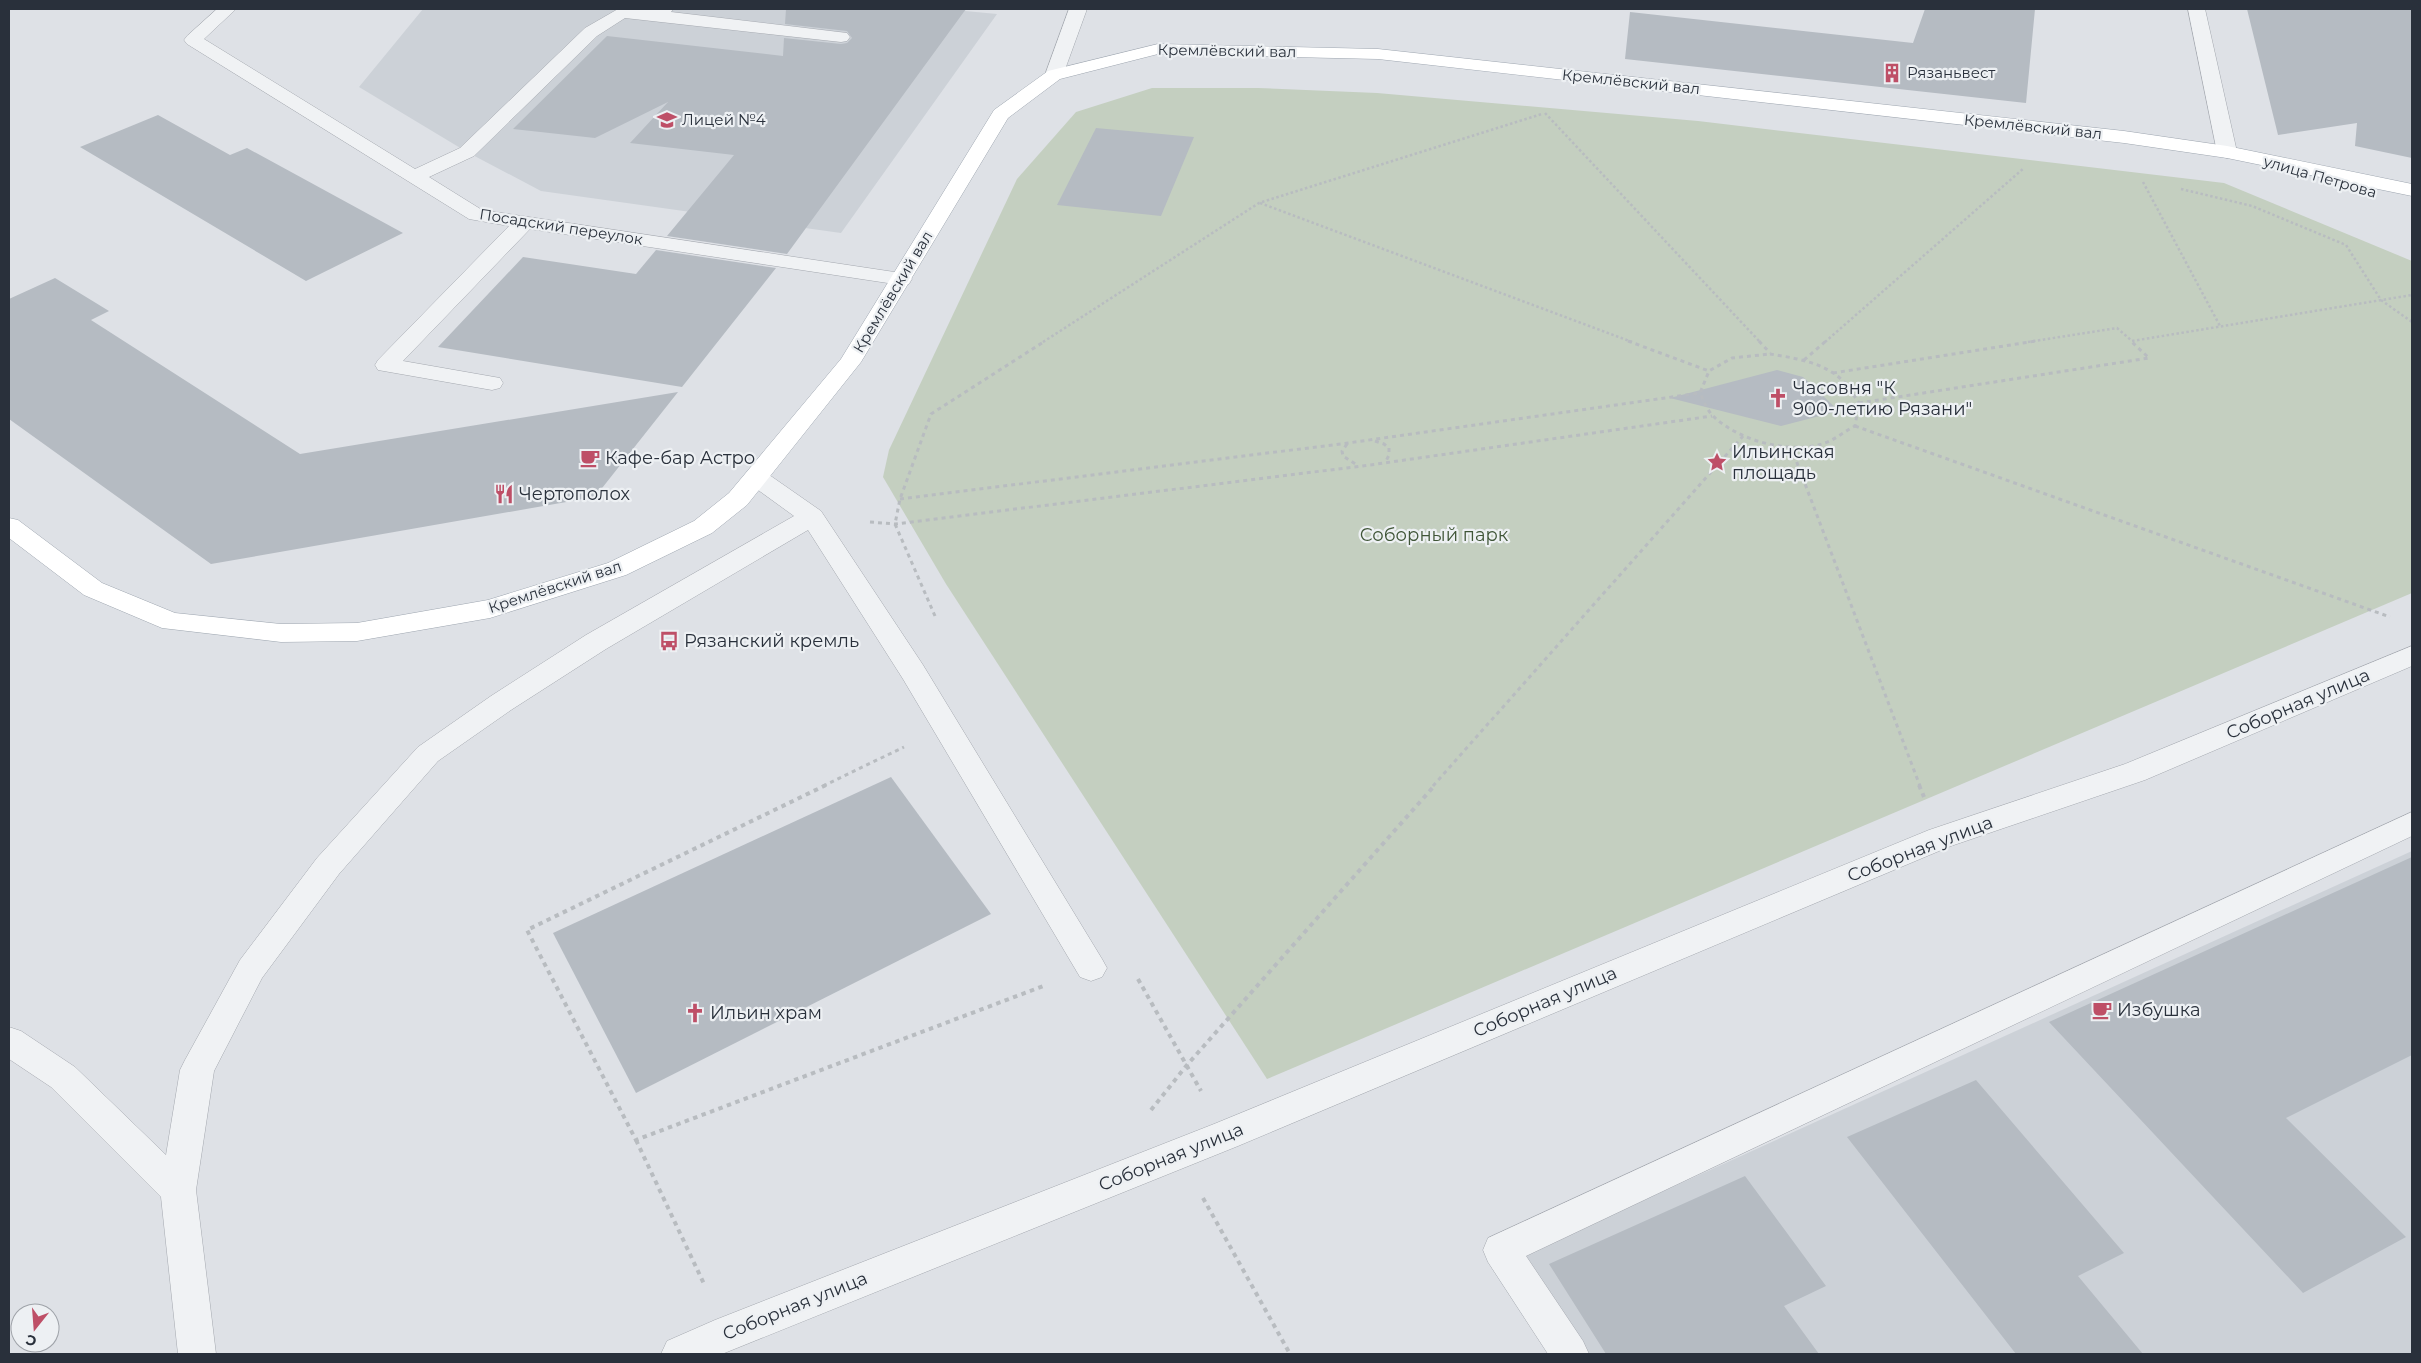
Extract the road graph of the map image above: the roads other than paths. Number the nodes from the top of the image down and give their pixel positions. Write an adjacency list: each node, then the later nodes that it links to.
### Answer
1 (227, 9): 8 (street, Посадский переулок)
2 (1078, 9): 6 (street)
3 (2196, 9): 7 (street)
4 (662, 13): 5 (street); 8 (street)
5 (841, 37)
6 (1054, 75): 7 (main road, Кремлёвский вал); 12 (main road, Кремлёвский вал)
7 (2227, 152): 9 (main road, Кремлёвский вал); 10 (main road, улица Петрова)
8 (414, 176): 11 (street, Посадский переулок)
9 (2412, 190)
10 (2412, 203)
11 (525, 222): 12 (street, Посадский переулок); 13 (street)
12 (901, 279): 14 (main road, Кремлёвский вал)
13 (492, 383)
14 (756, 477): 15 (street); 16 (main road, Кремлёвский вал)
15 (812, 517): 19 (street); 21 (street)
16 (9, 526)
17 (2412, 655): 23 (street, Соборная улица)
18 (2412, 823): 24 (street)
19 (1091, 968)
20 (9, 1041): 21 (street)
21 (178, 1190): 22 (street)
22 (197, 1354)
23 (680, 1354)
24 (1570, 1354)

